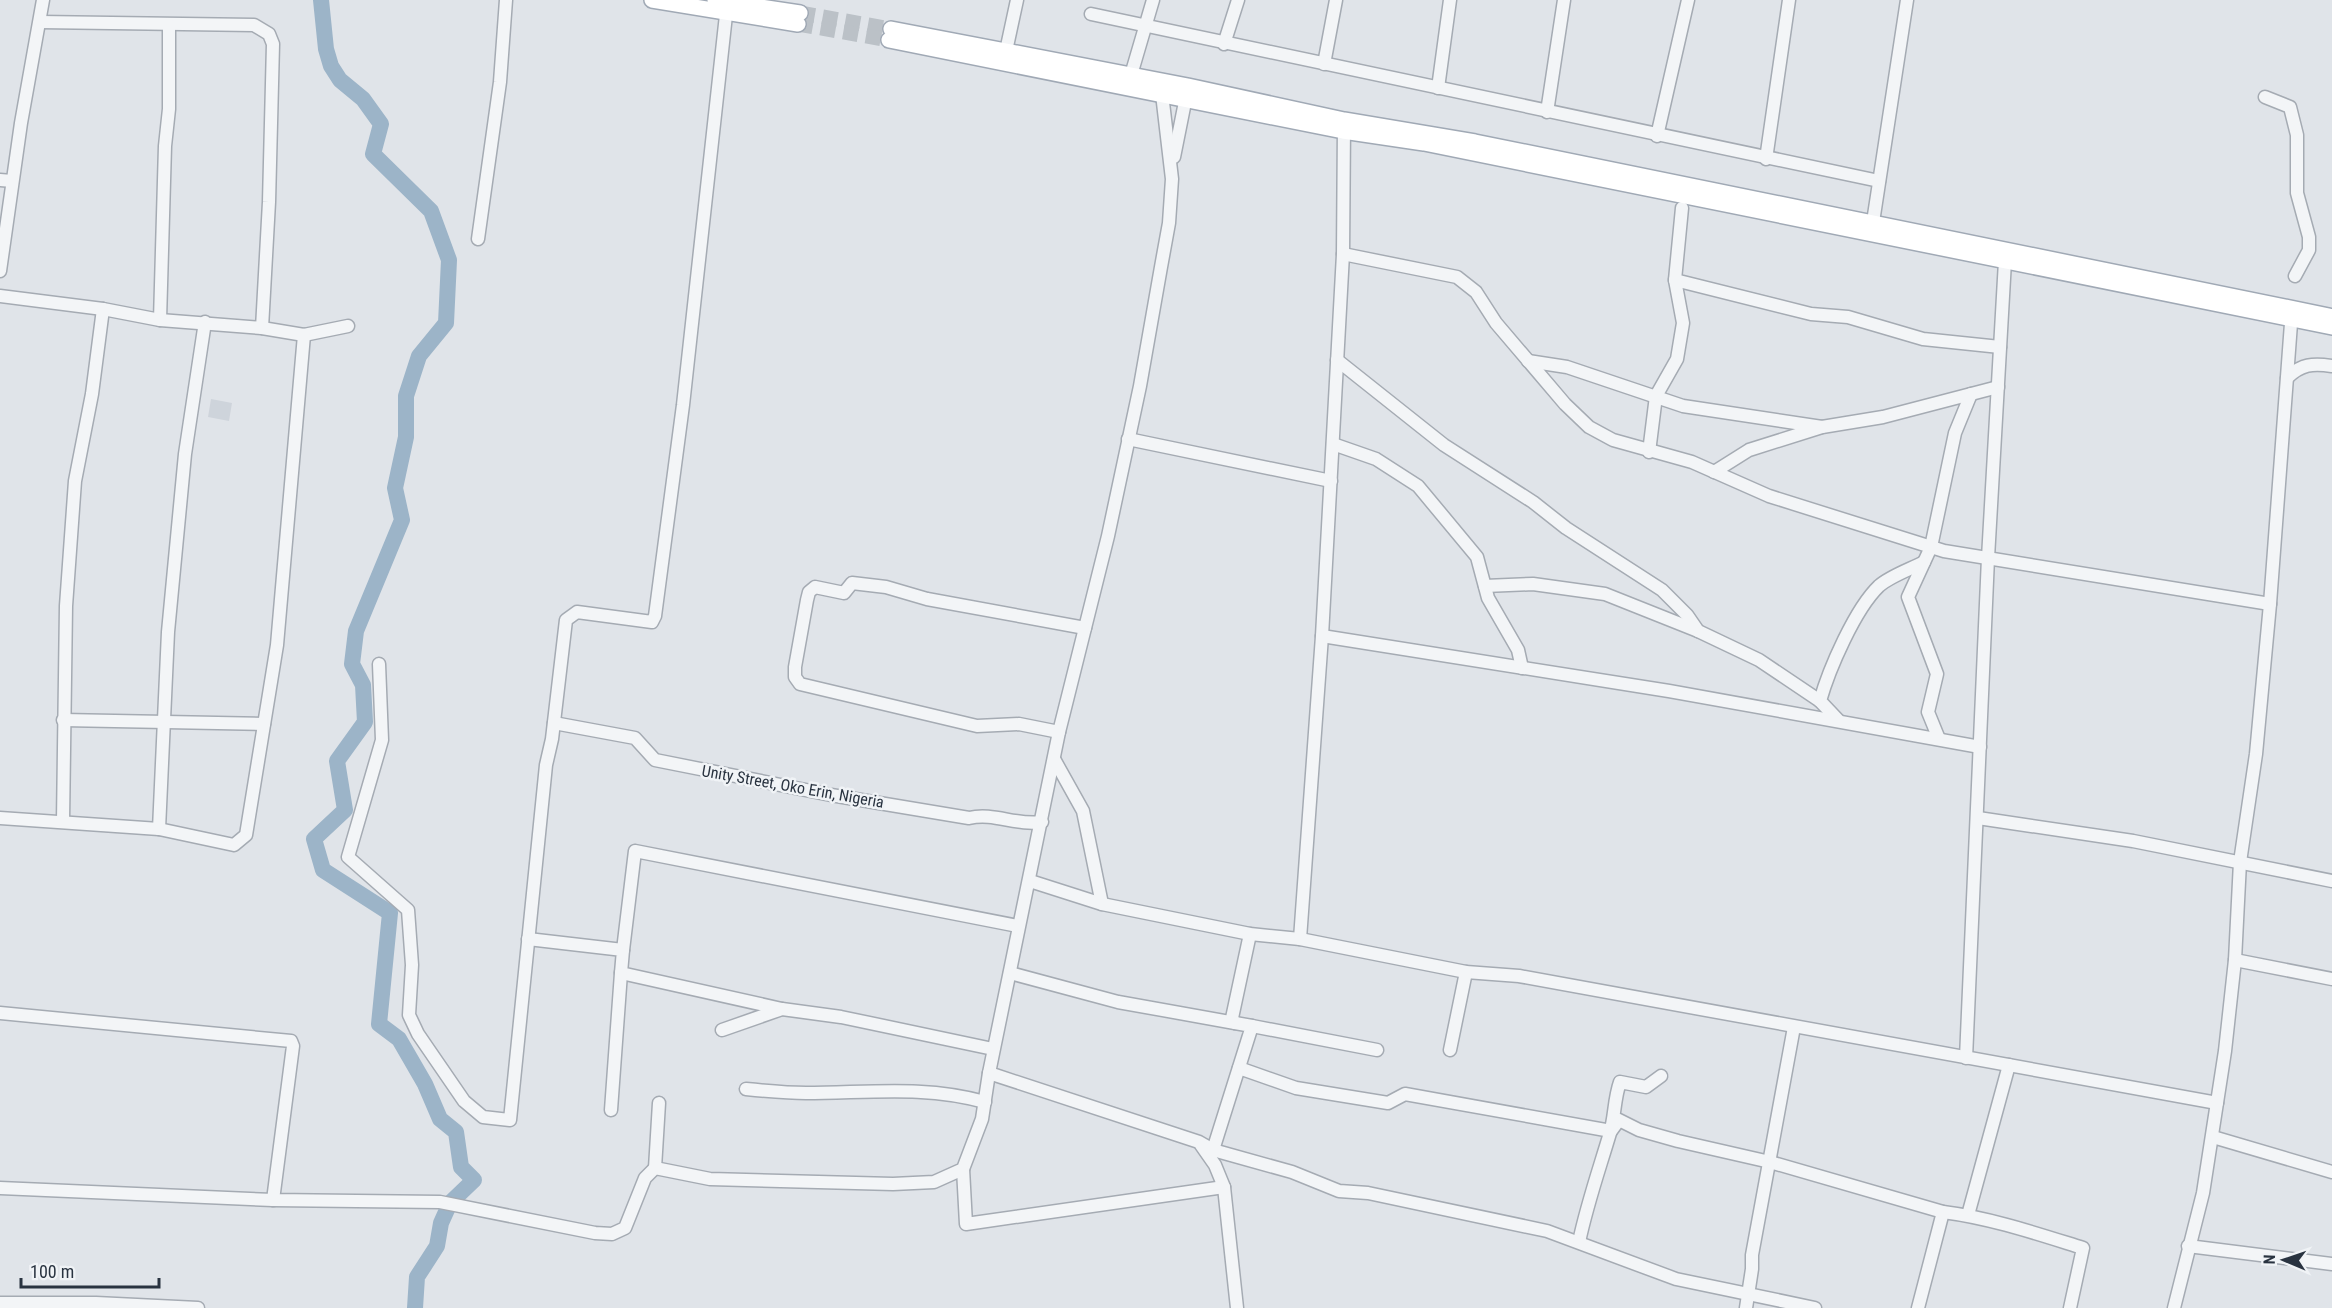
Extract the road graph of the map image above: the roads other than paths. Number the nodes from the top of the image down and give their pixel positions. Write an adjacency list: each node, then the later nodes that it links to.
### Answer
1 (43, 0): 16 (street)
2 (506, 0): 36 (street)
3 (652, 0): 13 (main road)
4 (1017, 0): 20 (street)
5 (1153, 0): 18 (street)
6 (1238, 0): 19 (street)
7 (1336, 0): 21 (street)
8 (1450, 0): 23 (street)
9 (1564, 0): 27 (street)
10 (1688, 0): 29 (street)
11 (1789, 0): 30 (street)
12 (1906, 0): 33 (street)
13 (722, 5): 15 (main road); 80 (street)
14 (1091, 14): 18 (street)
15 (799, 19)
16 (40, 22): 17 (street); 32 (street)
17 (169, 25): 46 (street); 50 (street)
18 (1144, 26): 19 (street); 22 (street)
19 (1224, 44): 21 (street)
20 (1006, 51): 22 (main road); 25 (main road)
21 (1324, 64): 23 (street)
22 (1131, 75): 24 (main road)
23 (1438, 88): 27 (street)
24 (1186, 92): 25 (main road); 28 (main road); 31 (street)
25 (1162, 94): 31 (street)
26 (2265, 98): 40 (street)
27 (1547, 111): 29 (street)
28 (1344, 126): 35 (main road); 37 (street); 38 (main road)
29 (1657, 136): 30 (street)
30 (1766, 159): 33 (street)
31 (1172, 164): 61 (street)
32 (6, 180): 39 (street)
33 (1879, 181): 35 (street)
34 (1682, 208): 41 (street)
35 (1873, 222): 44 (main road)
36 (478, 239)
37 (1343, 254): 53 (street); 54 (street)
38 (2005, 261): 44 (main road); 52 (street)
39 (0, 271)
40 (2295, 276)
41 (1675, 280): 52 (street); 59 (street)
42 (0, 296): 43 (street)
43 (103, 309): 46 (street); 77 (street)
44 (2291, 313): 45 (main road); 49 (main road); 56 (street)
45 (2332, 317)
46 (160, 320): 47 (street)
47 (205, 322): 50 (street); 79 (street)
48 (348, 326): 51 (street)
49 (2332, 327)
50 (262, 328): 51 (street)
51 (304, 335): 81 (street)
52 (2000, 347): 57 (street)
53 (1337, 360): 62 (street); 72 (street)
54 (1528, 361): 59 (street); 63 (street)
55 (2332, 366): 56 (street)
56 (2287, 378): 70 (street)
57 (1998, 387): 58 (street); 67 (street)
58 (1971, 394): 60 (street); 66 (street)
59 (1656, 396): 60 (street); 63 (street)
60 (1822, 427): 64 (street)
61 (1128, 439): 65 (street); 71 (street)
62 (1333, 444): 65 (street); 69 (street)
63 (1649, 452): 64 (street)
64 (1714, 472): 66 (street)
65 (1330, 480): 73 (street)
66 (1931, 548): 67 (street); 68 (street)
67 (1988, 558): 70 (street); 84 (street)
68 (1924, 562): 76 (street); 83 (street)
69 (1485, 586): 72 (street); 75 (street)
70 (2270, 604): 91 (street)
71 (1085, 628): 82 (street); 82 (street)
72 (1698, 631): 76 (street)
73 (1322, 636): 75 (street); 98 (street)
74 (379, 664): 97 (street)
75 (1522, 668): 78 (street)
76 (1820, 701): 78 (street)
77 (63, 720): 79 (street); 88 (street)
78 (1838, 720): 83 (street)
79 (165, 722): 81 (street); 90 (street)
80 (554, 723): 89 (street, Unity Street, Oko Erin, Nigeria); 97 (street)
81 (264, 724): 90 (street)
82 (1059, 732): 85 (street)
83 (1939, 739): 84 (street)
84 (1980, 747): 87 (street)
85 (1054, 759): 89 (street); 94 (street)
86 (0, 818): 88 (street)
87 (1978, 818): 91 (street); 114 (street)
88 (63, 821): 90 (street)
89 (1042, 822): 92 (street)
90 (159, 829)
91 (2240, 862): 93 (street); 100 (street)
92 (1030, 881): 94 (street); 95 (street)
93 (2332, 881)
94 (1102, 904): 96 (street)
95 (1018, 926): 99 (street); 103 (street)
96 (1250, 934): 98 (street); 107 (street)
97 (528, 939): 99 (street)
98 (1300, 939): 101 (street)
99 (623, 950): 102 (street)
100 (2235, 960): 104 (street); 122 (street)
101 (1466, 972): 109 (street); 113 (street)
102 (621, 973): 105 (street); 123 (street)
103 (1010, 973): 107 (street); 111 (street)
104 (2332, 979)
105 (782, 1009): 110 (street); 111 (street)
106 (0, 1013): 134 (street)
107 (1235, 1023): 108 (street)
108 (1252, 1026): 112 (street); 116 (street)
109 (1794, 1027): 114 (street); 128 (street)
110 (722, 1030)
111 (993, 1049): 117 (street)
112 (1377, 1050)
113 (1450, 1050)
114 (1966, 1058): 115 (street)
115 (2009, 1065): 122 (street); 136 (street)
116 (1239, 1068): 124 (street); 127 (street)
117 (989, 1073): 120 (street); 126 (street)
118 (1661, 1076): 124 (street)
119 (746, 1089): 120 (street)
120 (985, 1102): 130 (street)
121 (659, 1103): 129 (street)
122 (2217, 1103): 125 (street)
123 (611, 1110)
124 (1611, 1131): 128 (street); 137 (street)
125 (2212, 1137): 131 (street); 138 (street)
126 (1199, 1142): 127 (street); 132 (street)
127 (1213, 1150): 137 (street)
128 (1770, 1162): 135 (street); 140 (street)
129 (655, 1168): 130 (street); 134 (street)
130 (963, 1169): 132 (street)
131 (2332, 1172)
132 (1224, 1187): 143 (street)
133 (0, 1188): 134 (street)
134 (273, 1200)
135 (1943, 1212): 136 (street); 146 (street)
136 (1968, 1215): 147 (street)
137 (1579, 1242): 140 (street)
138 (2188, 1246): 139 (street); 148 (street)
139 (2332, 1264)
140 (1748, 1293): 144 (street); 145 (street)
141 (0, 1303): 142 (street)
142 (198, 1308)
143 (1237, 1308)
144 (1746, 1308)
145 (1815, 1308)
146 (1918, 1308)
147 (2070, 1308)
148 (2174, 1308)

